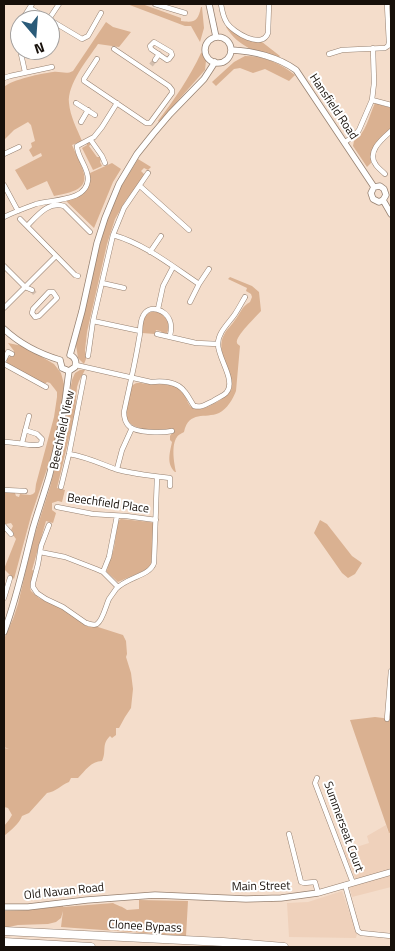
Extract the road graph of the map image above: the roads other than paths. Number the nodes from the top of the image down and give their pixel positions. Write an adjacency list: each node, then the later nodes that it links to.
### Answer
1 (155, 4): 6 (street)
2 (209, 4): 9 (street)
3 (222, 4): 4 (street)
4 (269, 4)
5 (387, 4): 10 (street)
6 (185, 13)
7 (101, 14): 8 (street)
8 (60, 26)
9 (216, 36): 12 (street); 17 (street)
10 (373, 48): 14 (street); 22 (street)
11 (114, 49): 19 (street)
12 (232, 50): 17 (street); 33 (street, Hansfield Road)
13 (159, 54): 13 (street); 19 (street)
14 (329, 54)
15 (97, 59): 24 (street)
16 (23, 60): 20 (street)
17 (215, 62): 79 (street)
18 (52, 67): 20 (street)
19 (147, 71): 24 (street)
20 (26, 72): 21 (street)
21 (4, 78)
22 (372, 100): 25 (street); 33 (street)
23 (76, 103): 26 (street)
24 (117, 103): 30 (street)
25 (391, 106)
26 (88, 110): 27 (street); 29 (street)
27 (95, 115)
28 (100, 118): 30 (street)
29 (81, 122)
30 (105, 122): 32 (street)
31 (391, 131): 37 (street)
32 (90, 139): 36 (street); 46 (street)
33 (345, 142): 43 (street, Hansfield Road)
34 (19, 147): 35 (street)
35 (4, 154)
36 (105, 163)
37 (374, 164): 38 (street); 40 (street)
38 (369, 167)
39 (148, 173): 42 (street)
40 (384, 174)
41 (4, 185): 46 (street)
42 (140, 186): 51 (street); 53 (street)
43 (374, 188): 44 (street); 45 (street)
44 (388, 190): 45 (street)
45 (383, 200): 47 (street)
46 (18, 211): 48 (street)
47 (391, 214)
48 (4, 217)
49 (20, 219): 50 (street)
50 (27, 226): 52 (street); 56 (street)
51 (189, 230)
52 (90, 232)
53 (113, 235): 55 (street); 61 (street)
54 (161, 236): 55 (street)
55 (150, 252): 58 (street)
56 (56, 256): 60 (street); 63 (street)
57 (4, 266): 63 (street)
58 (173, 267): 62 (street); 71 (street)
59 (209, 269): 62 (street)
60 (78, 276)
61 (102, 283): 64 (street); 72 (street)
62 (199, 284): 69 (street)
63 (25, 286): 65 (street); 70 (street)
64 (124, 288)
65 (32, 290)
66 (36, 294): 68 (street)
67 (245, 297): 77 (street)
68 (42, 300): 68 (street)
69 (190, 302)
70 (4, 308)
71 (158, 309): 74 (street); 76 (street)
72 (93, 321): 74 (street); 80 (street)
73 (4, 329): 82 (street)
74 (140, 331): 87 (street)
75 (157, 334): 76 (street)
76 (170, 336): 77 (street)
77 (218, 344): 87 (street)
78 (12, 354): 81 (street)
79 (70, 355): 82 (street); 84 (street)
80 (88, 356)
81 (4, 360)
82 (60, 360): 85 (street)
83 (4, 364): 88 (street)
84 (76, 365): 85 (street); 87 (street)
85 (69, 371): 114 (street)
86 (84, 377): 95 (street, Beechfield View)
87 (132, 378): 90 (street)
88 (46, 387)
89 (29, 416): 91 (street)
90 (132, 428): 92 (street); 96 (street)
91 (25, 430): 94 (street); 94 (street)
92 (168, 433)
93 (4, 442): 94 (street)
94 (22, 443)
95 (69, 454): 96 (street); 99 (street, Beechfield View)
96 (117, 469): 97 (street)
97 (157, 477): 98 (street); 104 (street)
98 (170, 486)
99 (61, 487)
100 (4, 490): 101 (street)
101 (25, 491)
102 (58, 507): 103 (street, Beechfield Place)
103 (117, 516): 104 (street, Beechfield Place); 109 (street)
104 (156, 520): 112 (street)
105 (48, 525): 108 (street)
106 (4, 526): 107 (street)
107 (11, 534)
108 (40, 552): 109 (street); 112 (street)
109 (103, 572): 112 (street)
110 (10, 578): 111 (street)
111 (5, 586): 113 (street)
112 (118, 587)
113 (4, 598)
114 (4, 632)
115 (391, 671): 116 (street)
116 (391, 681): 117 (street)
117 (387, 719)
118 (317, 778): 121 (street, Summerseat Court)
119 (289, 834): 123 (street)
120 (391, 872): 121 (street, Main Street)
121 (353, 882): 122 (street, Main Street)
122 (344, 885): 123 (street, Main Street); 127 (street)
123 (318, 893): 124 (street, Main Street)
124 (127, 896): 125 (street, Old Navan Road)
125 (4, 907)
126 (4, 932): 130 (highway, Clonee Bypass)
127 (391, 936)
128 (4, 942): 129 (highway)
129 (91, 947)
130 (284, 947)

